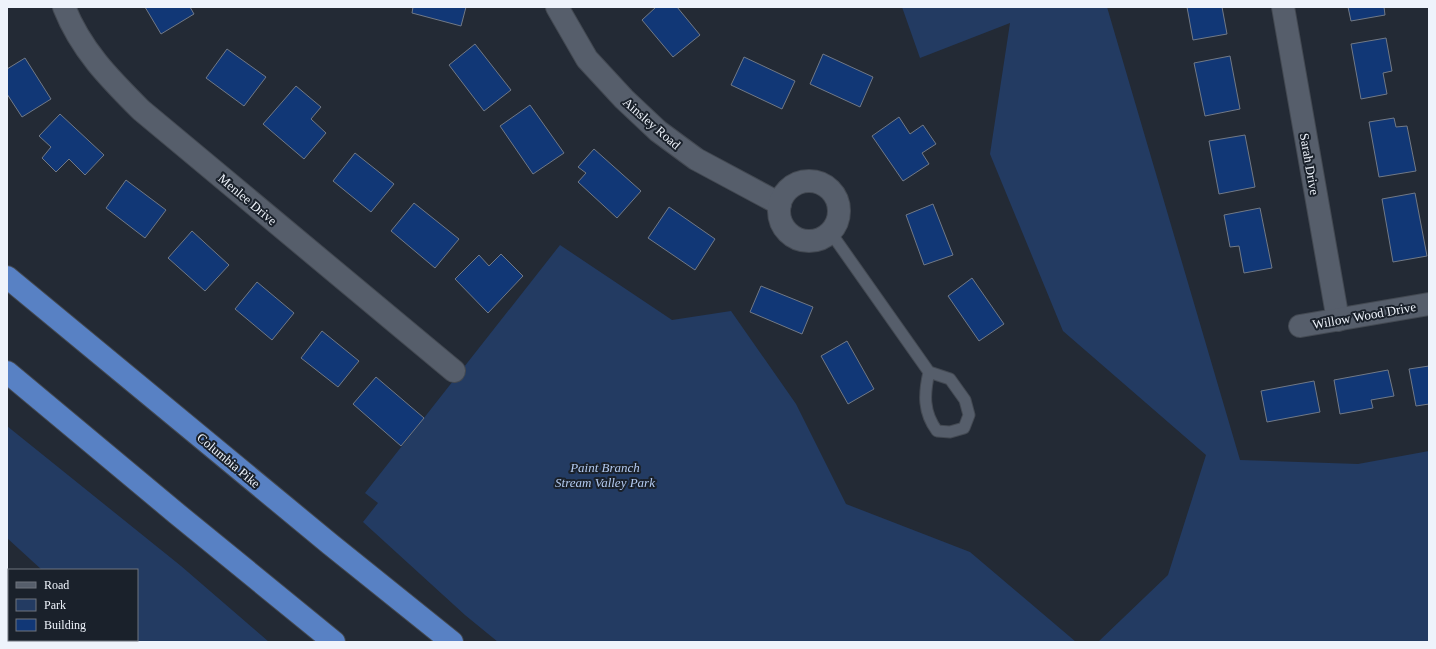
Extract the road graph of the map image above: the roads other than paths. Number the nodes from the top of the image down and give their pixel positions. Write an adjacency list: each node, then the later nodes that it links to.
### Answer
1 (64, 7): 10 (street, Menlee Drive)
2 (557, 7): 4 (street, Ainsley Road)
3 (1283, 7): 8 (street, Sarah Drive)
4 (780, 204): 5 (street); 5 (street)
5 (830, 232): 12 (lane)
6 (7, 277): 14 (highway, Columbia Pike)
7 (1429, 304): 8 (street, Willow Wood Drive)
8 (1338, 320): 9 (street, Willow Wood Drive)
9 (1300, 326)
10 (454, 371)
11 (7, 372): 13 (highway)
12 (929, 372): 12 (lane)
13 (334, 642)
14 (452, 642)

